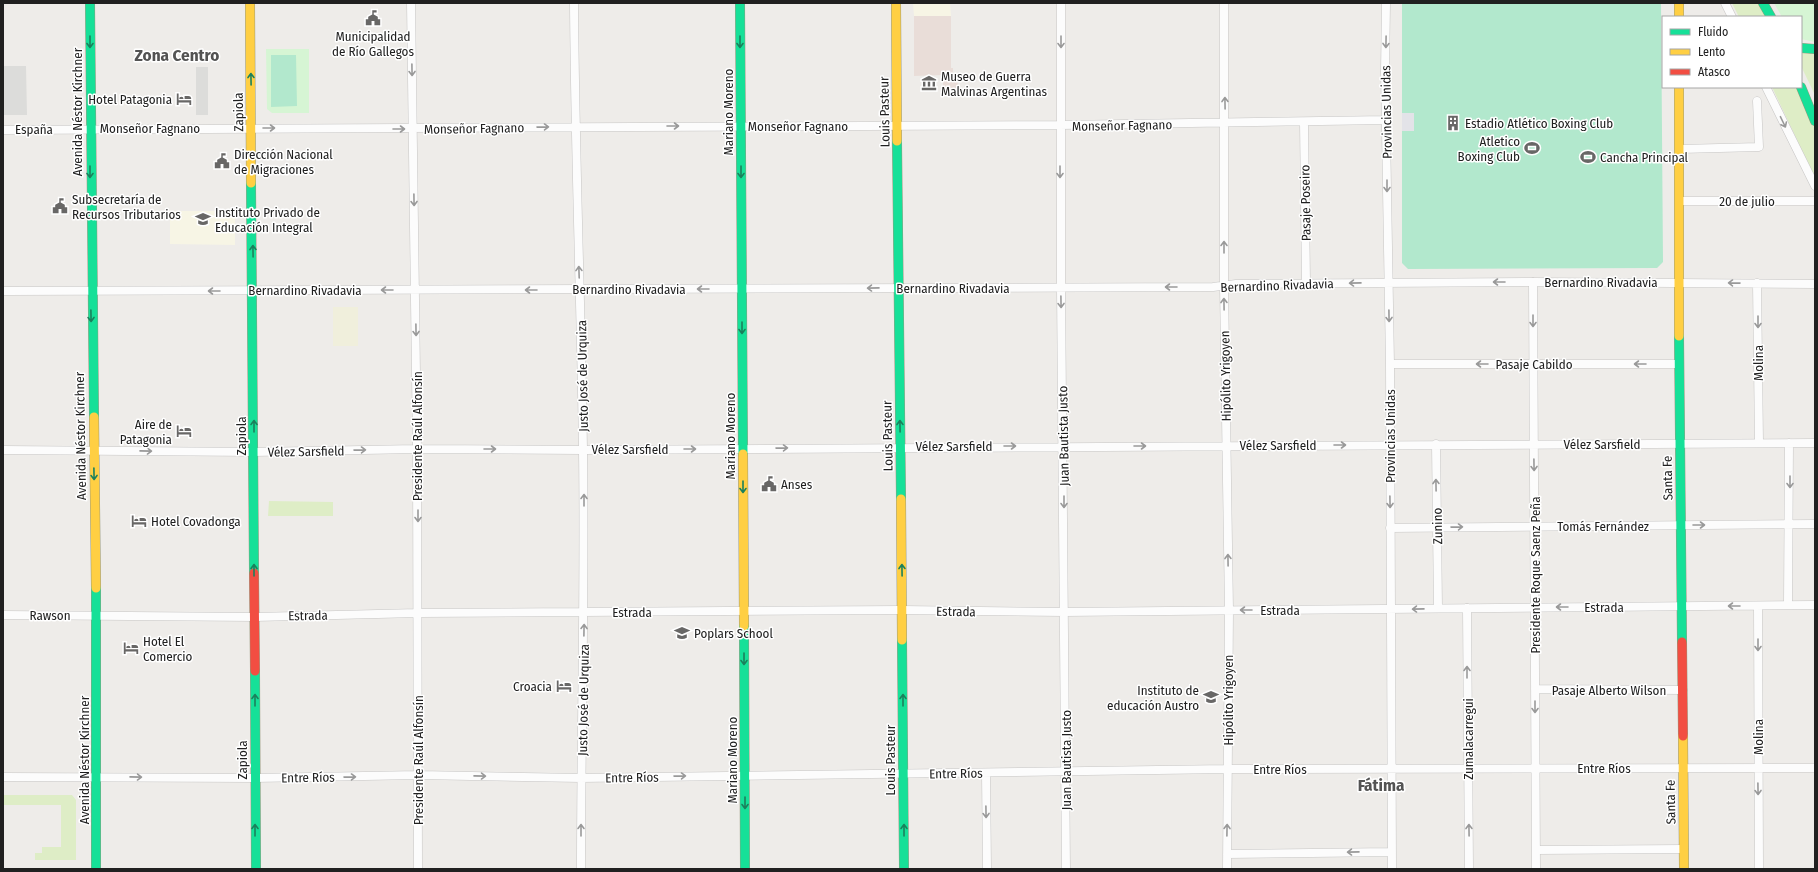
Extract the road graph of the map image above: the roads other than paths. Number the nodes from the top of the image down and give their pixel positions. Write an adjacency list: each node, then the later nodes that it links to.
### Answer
1 (90, 3): 31 (main road, Avenida Néstor Kirchner, one-way to 31)
2 (250, 3): 30 (main road, Zapiola, one-way to 2)
3 (411, 3): 32 (street, Presidente Raúl Alfonsín, one-way to 32)
4 (574, 3): 28 (street, Justo José de Urquiza)
5 (740, 3): 29 (main road, Mariano Moreno, one-way to 29)
6 (896, 3): 26 (main road, Louis Pasteur)
7 (1061, 3): 27 (street, Juan Bautista Justo, one-way to 27)
8 (1224, 3): 25 (street, Hipólito Yrigoyen, one-way to 8)
9 (1386, 3): 22 (street, Provincias Unidas, one-way to 22)
10 (1679, 3): 13 (main road)
11 (1725, 3): 14 (street)
12 (1763, 3): 15 (main road)
13 (1679, 16)
14 (1732, 16)
15 (1770, 16)
16 (1802, 48): 17 (main road)
17 (1815, 49)
18 (1679, 88): 34 (main road, Santa Fe)
19 (1766, 88): 35 (street, one-way to 35)
20 (1801, 88): 23 (main road)
21 (1758, 101): 34 (street)
22 (1387, 120): 24 (street, Monseñor Fagnano); 38 (street, Provincias Unidas, one-way to 38)
23 (1815, 121)
24 (1304, 122): 25 (street, Monseñor Fagnano); 41 (street, Pasaje Poseiro)
25 (1225, 124): 27 (street, Monseñor Fagnano); 44 (street, Hipólito Yrigoyen, one-way to 25)
26 (897, 125): 27 (street, Monseñor Fagnano); 29 (street, Monseñor Fagnano); 45 (main road, Louis Pasteur)
27 (1060, 125): 46 (street, Juan Bautista Justo, one-way to 46)
28 (575, 126): 29 (street, Monseñor Fagnano, one-way to 29); 32 (street, Monseñor Fagnano, one-way to 28); 50 (street, Justo José de Urquiza, one-way to 28)
29 (741, 126): 47 (main road, Mariano Moreno, one-way to 47)
30 (252, 128): 31 (street, Monseñor Fagnano); 32 (street, Monseñor Fagnano, one-way to 32); 48 (main road, Zapiola, one-way to 30)
31 (90, 129): 33 (street, España); 52 (main road, Avenida Néstor Kirchner, one-way to 52)
32 (413, 129): 49 (street, Presidente Raúl Alfonsín, one-way to 49)
33 (3, 130)
34 (1680, 149): 36 (main road, Santa Fe)
35 (1815, 186)
36 (1680, 201): 37 (street, 20 de julio); 40 (main road, Santa Fe)
37 (1815, 201)
38 (1389, 282): 39 (street, Bernardino Rivadavia, one-way to 38); 41 (street, Bernardino Rivadavia, one-way to 41); 53 (street, Provincias Unidas, one-way to 53)
39 (1533, 282): 40 (street, Bernardino Rivadavia); 54 (street, Presidente Roque Saenz Peña, one-way to 54)
40 (1678, 282): 42 (street, Bernardino Rivadavia, one-way to 40); 55 (main road, Santa Fe)
41 (1306, 283): 44 (street, Bernardino Rivadavia)
42 (1757, 283): 43 (street, Bernardino Rivadavia); 56 (street, Molina, one-way to 56)
43 (1815, 284)
44 (1224, 286): 46 (street, Bernardino Rivadavia, one-way to 46); 63 (street, Hipólito Yrigoyen, one-way to 44)
45 (898, 288): 46 (street, Bernardino Rivadavia); 47 (street, Bernardino Rivadavia, one-way to 47); 64 (main road, Louis Pasteur, one-way to 45)
46 (1060, 288): 65 (street, Juan Bautista Justo, one-way to 65)
47 (742, 289): 50 (street, Bernardino Rivadavia, one-way to 50); 66 (main road, Mariano Moreno, one-way to 66)
48 (253, 290): 49 (street, Bernardino Rivadavia, one-way to 48); 52 (street, Bernardino Rivadavia, one-way to 52); 71 (main road, Zapiola, one-way to 48)
49 (416, 290): 50 (street, Bernardino Rivadavia, one-way to 49); 67 (street, Presidente Raúl Alfonsín, one-way to 67)
50 (579, 290): 69 (street, Justo José de Urquiza)
51 (3, 291): 52 (street, Bernardino Rivadavia)
52 (91, 291): 70 (main road, Avenida Néstor Kirchner, one-way to 70)
53 (1390, 364): 54 (street, Pasaje Cabildo, one-way to 53); 59 (street, Provincias Unidas)
54 (1534, 364): 55 (street, Pasaje Cabildo, one-way to 54); 61 (street, Presidente Roque Saenz Peña)
55 (1679, 364): 62 (main road, Santa Fe)
56 (1759, 443): 57 (street, Vélez Sarsfield); 62 (street, Vélez Sarsfield)
57 (1790, 443): 58 (street, Vélez Sarsfield); 72 (street, one-way to 72)
58 (1815, 443)
59 (1389, 444): 60 (street, Vélez Sarsfield); 63 (street, Vélez Sarsfield, one-way to 59); 77 (street, Provincias Unidas, one-way to 77)
60 (1436, 444): 61 (street, Vélez Sarsfield); 76 (street, Zunino, one-way to 60)
61 (1534, 444): 62 (street, Vélez Sarsfield); 75 (street, Presidente Roque Saenz Peña, one-way to 75)
62 (1680, 444): 74 (main road, Santa Fe)
63 (1226, 445): 65 (street, Vélez Sarsfield, one-way to 63); 87 (street, Hipólito Yrigoyen, one-way to 63)
64 (901, 446): 65 (street, Vélez Sarsfield, one-way to 65); 66 (street, Vélez Sarsfield, one-way to 64); 86 (main road, Louis Pasteur, one-way to 64)
65 (1063, 446): 90 (street, Juan Bautista Justo, one-way to 90)
66 (743, 448): 69 (street, Vélez Sarsfield, one-way to 66); 88 (main road, Mariano Moreno, one-way to 88)
67 (417, 449): 69 (street, Vélez Sarsfield, one-way to 69); 71 (street, Vélez Sarsfield, one-way to 67); 91 (street, Presidente Raúl Alfonsín, one-way to 91)
68 (3, 450): 70 (street, Vélez Sarsfield)
69 (583, 450): 89 (street, Justo José de Urquiza, one-way to 69)
70 (93, 451): 71 (street, Vélez Sarsfield, one-way to 71); 93 (main road, Avenida Néstor Kirchner, one-way to 93)
71 (254, 452): 94 (main road, Zapiola, one-way to 71)
72 (1790, 524): 73 (street, Tomás Fernández); 74 (street, Tomás Fernández, one-way to 72); 78 (street)
73 (1815, 524)
74 (1681, 525): 75 (street, Tomás Fernández); 80 (main road, Santa Fe)
75 (1534, 526): 76 (street, Tomás Fernández, one-way to 75); 82 (street, Presidente Roque Saenz Peña)
76 (1437, 527): 77 (street, Tomás Fernández); 83 (street, Zunino)
77 (1390, 528): 85 (street, Provincias Unidas)
78 (1788, 605): 79 (street, Estrada); 81 (street, Estrada)
79 (1815, 605)
80 (1682, 606): 81 (street, Estrada, one-way to 80); 82 (street, Estrada, one-way to 82); 96 (main road, Santa Fe)
81 (1758, 606): 100 (street, Molina, one-way to 100)
82 (1535, 607): 84 (street, Estrada); 95 (street, Presidente Roque Saenz Peña)
83 (1438, 608): 84 (street, Estrada); 85 (street, Estrada, one-way to 85)
84 (1467, 608): 103 (street, Zumalacarregui, one-way to 84)
85 (1391, 609): 87 (street, Estrada, one-way to 87); 97 (street, Provincias Unidas)
86 (903, 610): 88 (street, Estrada); 90 (street, Estrada); 106 (main road, Louis Pasteur, one-way to 86)
87 (1229, 610): 90 (street, Estrada); 102 (street, Hipólito Yrigoyen)
88 (744, 611): 89 (street, Estrada); 108 (main road, Mariano Moreno, one-way to 108)
89 (585, 612): 91 (street, Estrada); 112 (street, Justo José de Urquiza, one-way to 89)
90 (1064, 612): 104 (street, Juan Bautista Justo)
91 (418, 613): 94 (street, Estrada); 107 (street, Presidente Raúl Alfonsín)
92 (3, 615): 93 (street, Rawson)
93 (97, 615): 94 (street, Estrada); 109 (main road, Avenida Néstor Kirchner)
94 (254, 617): 111 (main road, Zapiola, one-way to 94)
95 (1535, 689): 96 (street, Pasaje Alberto Wilson); 98 (street, Presidente Roque Saenz Peña, one-way to 98)
96 (1683, 690): 99 (main road, Santa Fe)
97 (1392, 768): 102 (street, Entre Ríos); 103 (street, Entre Ríos); 115 (street, Provincias Unidas)
98 (1536, 768): 99 (street, Entre Ríos); 103 (street, Entre Ríos); 114 (street, Presidente Roque Saenz Peña)
99 (1683, 768): 100 (street, Entre Ríos); 113 (main road, Santa Fe)
100 (1758, 768): 101 (street, Entre Ríos); 130 (street, Molina, one-way to 130)
101 (1815, 768)
102 (1228, 769): 104 (street, Entre Ríos); 116 (street, Hipólito Yrigoyen, one-way to 102)
103 (1468, 769): 127 (street, Zumalacarregui, one-way to 103)
104 (1066, 771): 105 (street, Entre Ríos); 124 (street, Juan Bautista Justo)
105 (986, 773): 106 (street, Entre Ríos); 123 (street, one-way to 123)
106 (903, 774): 108 (street, Entre Ríos); 122 (main road, Louis Pasteur, one-way to 106)
107 (419, 775): 111 (street, Entre Ríos, one-way to 107); 112 (street, Entre Ríos, one-way to 112); 119 (street, Presidente Raúl Alfonsín)
108 (745, 775): 112 (street, Entre Ríos, one-way to 108); 121 (main road, Mariano Moreno, one-way to 121)
109 (97, 776): 110 (street, Entre Ríos); 111 (street, Entre Ríos, one-way to 111); 117 (main road, Avenida Néstor Kirchner)
110 (3, 777)
111 (255, 778): 118 (main road, Zapiola, one-way to 111)
112 (581, 778): 120 (street, Justo José de Urquiza, one-way to 112)
113 (1684, 849): 114 (street); 129 (main road, Santa Fe)
114 (1536, 850): 128 (street, Presidente Roque Saenz Peña)
115 (1392, 852): 116 (street, one-way to 116); 126 (street, Provincias Unidas)
116 (1227, 854): 125 (street, Hipólito Yrigoyen)
117 (96, 869)
118 (256, 869)
119 (418, 869)
120 (581, 869)
121 (745, 869)
122 (904, 869)
123 (987, 869)
124 (1066, 869)
125 (1227, 869)
126 (1392, 869)
127 (1469, 869)
128 (1536, 869)
129 (1684, 869)
130 (1759, 869)

